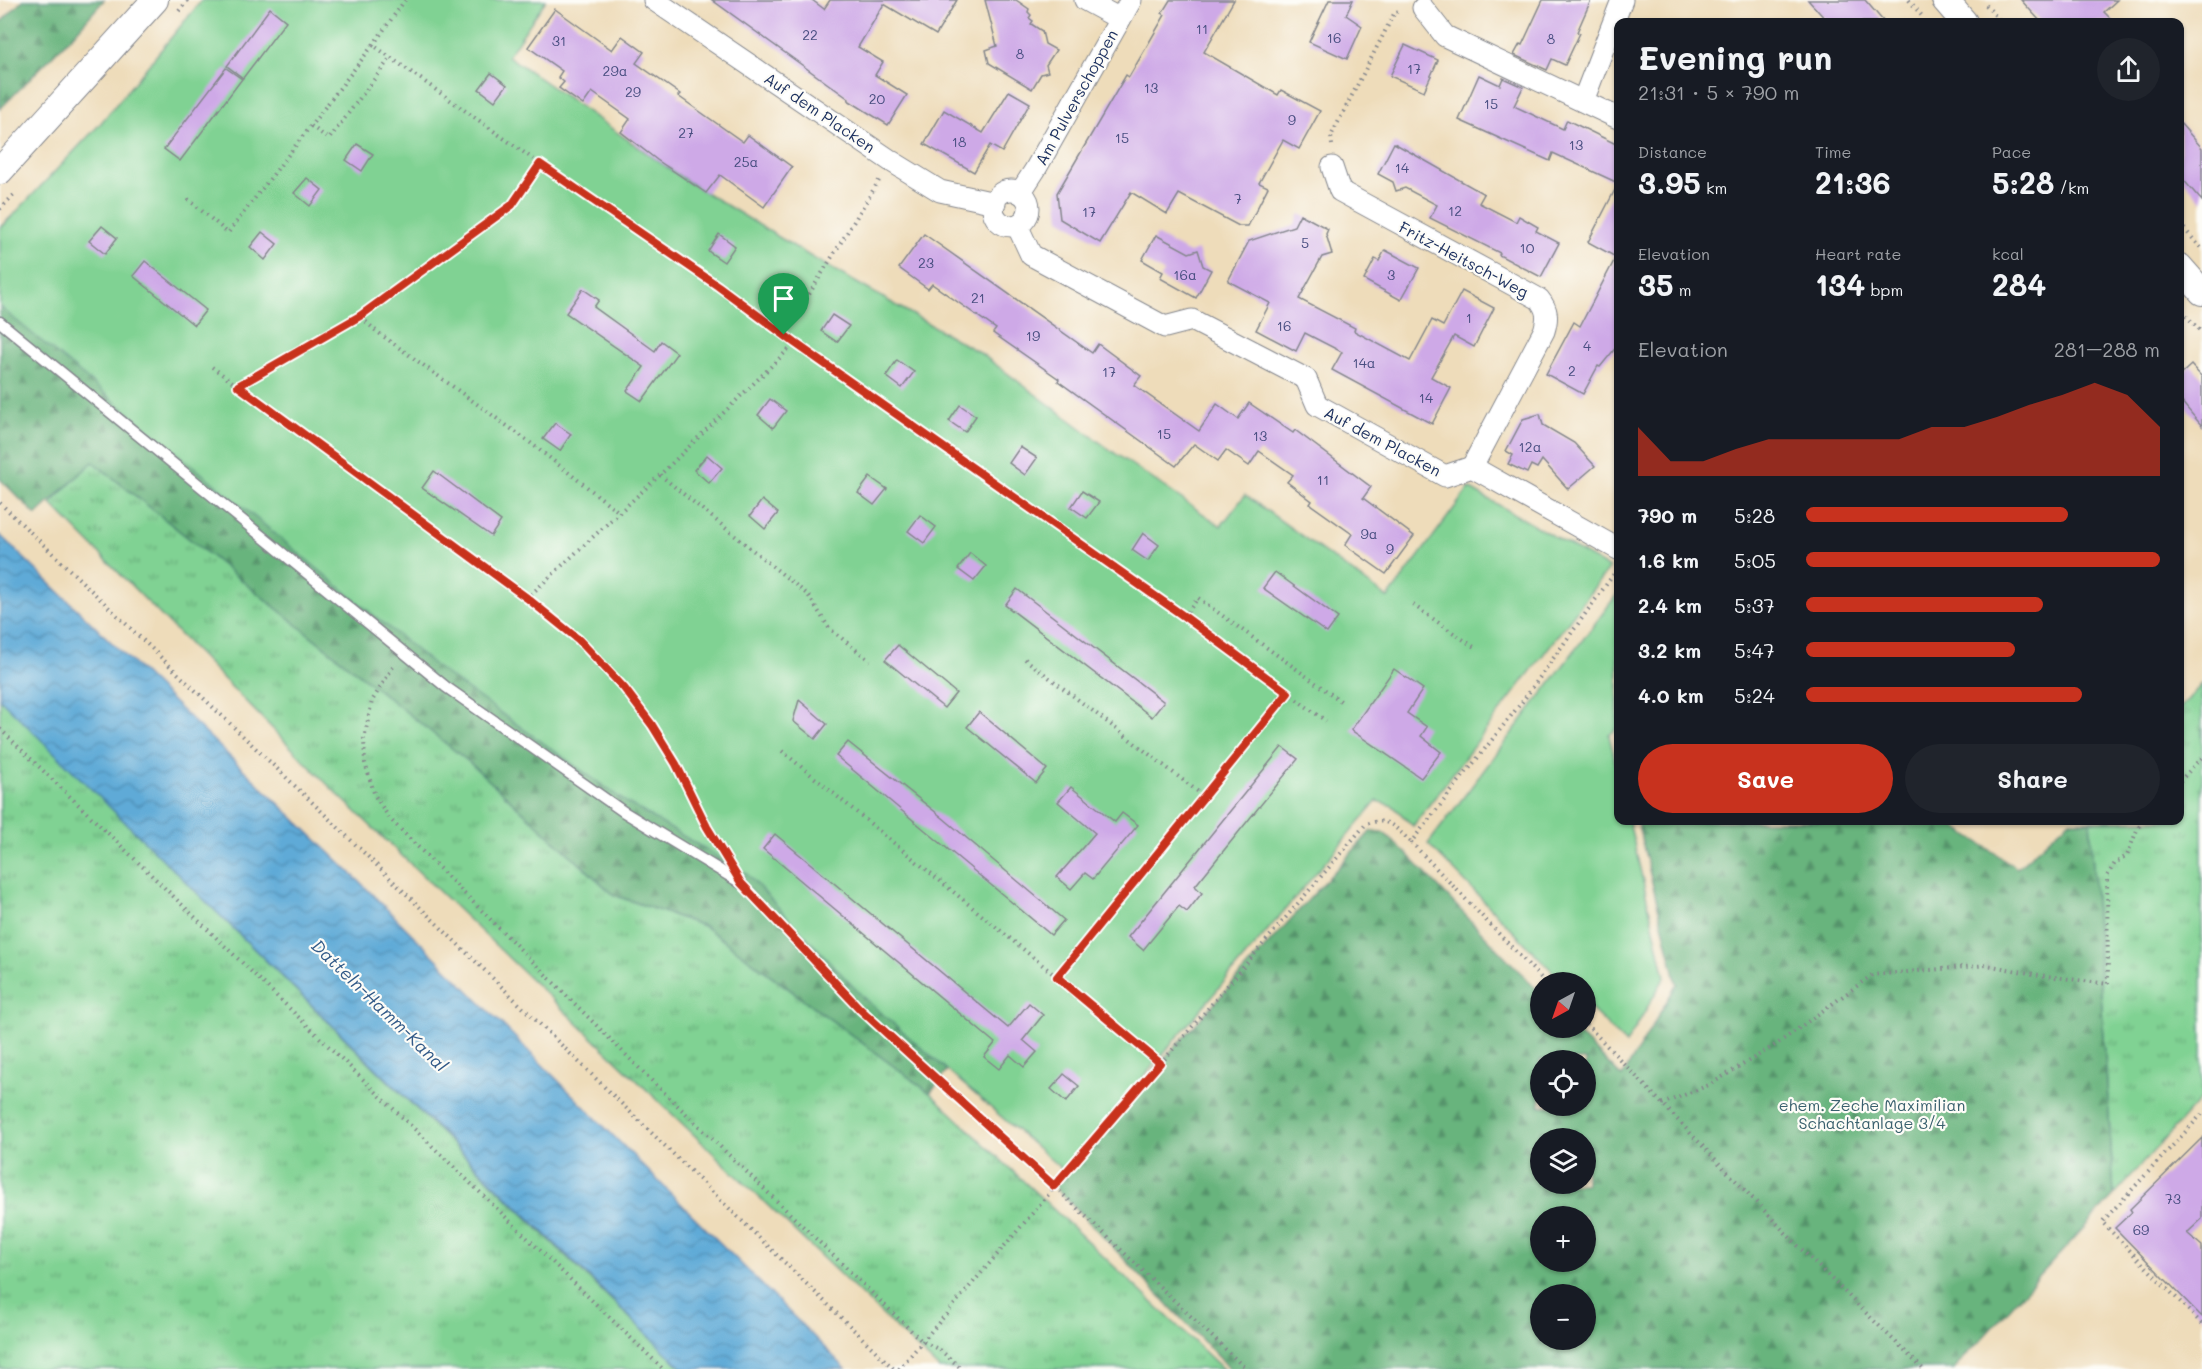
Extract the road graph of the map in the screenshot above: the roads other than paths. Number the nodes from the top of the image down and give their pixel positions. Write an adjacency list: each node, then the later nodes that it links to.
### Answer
1 (155, 0): 15 (street)
2 (654, 0): 17 (street, Auf dem Placken)
3 (1085, 0): 10 (street)
4 (1131, 0): 10 (street, Am Pulverschoppen)
5 (1622, 0): 8 (street)
6 (1945, 0): 9 (street)
7 (1423, 8): 12 (street)
8 (1615, 18)
9 (1961, 18)
10 (1120, 19): 16 (street, Am Pulverschoppen)
11 (1614, 21): 12 (street)
12 (1583, 101): 13 (street)
13 (1614, 116)
14 (1332, 167): 22 (street, Fritz-Heitsch-Weg)
15 (0, 171)
16 (1020, 193): 17 (street); 18 (street)
17 (995, 203): 18 (street)
18 (1017, 225): 22 (street, Auf dem Placken)
19 (2184, 272): 20 (street)
20 (2202, 292)
21 (0, 322): 24 (lane)
22 (1472, 467): 23 (street)
23 (1614, 547)
24 (741, 883)

